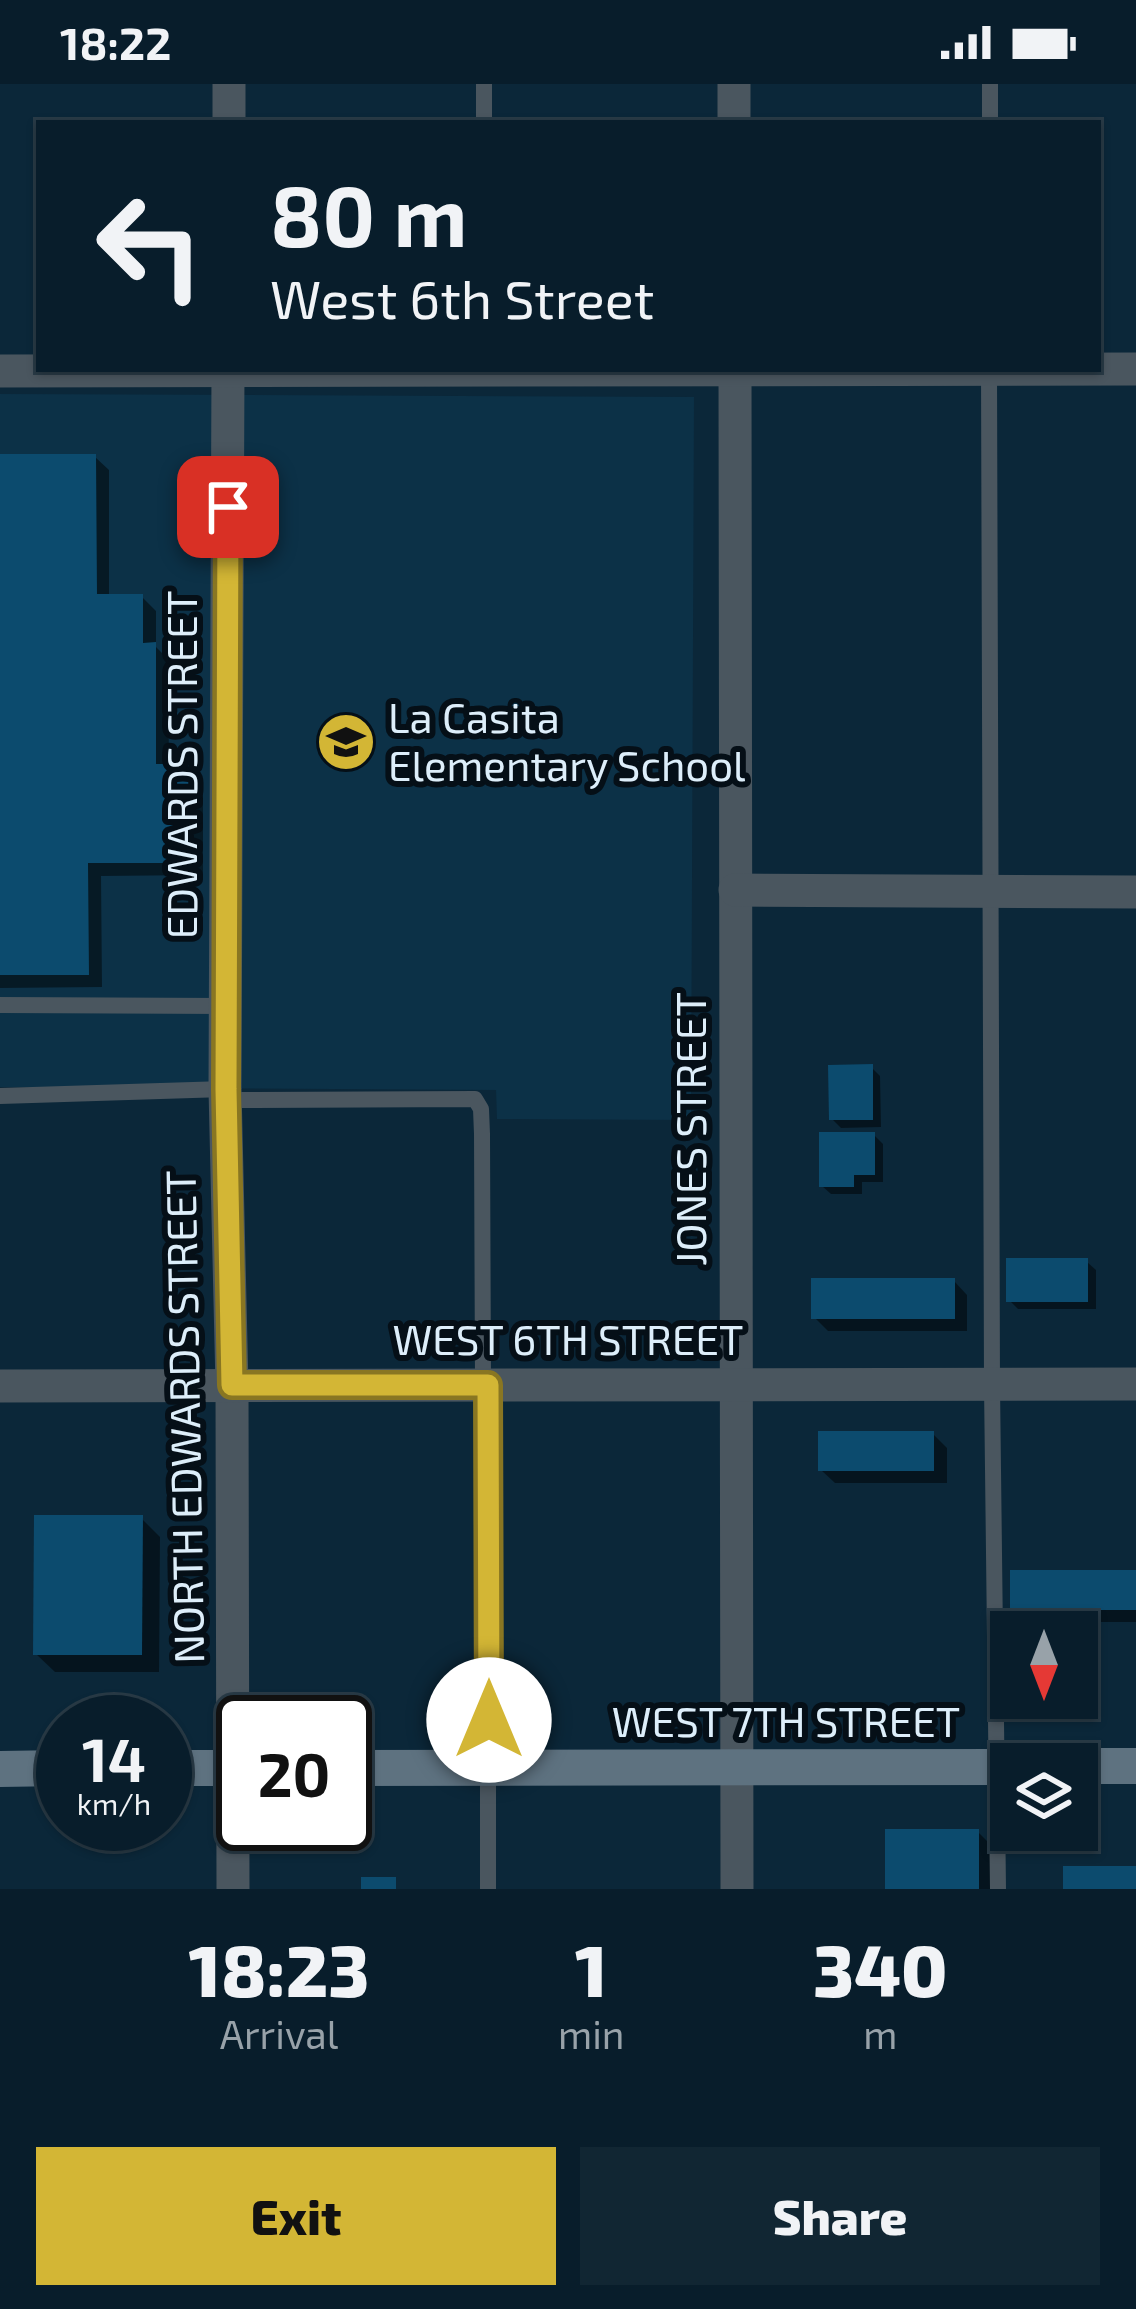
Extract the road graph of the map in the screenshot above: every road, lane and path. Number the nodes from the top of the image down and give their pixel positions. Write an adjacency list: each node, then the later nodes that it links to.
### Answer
1 (229, 84): 5 (street)
2 (484, 84): 6 (lane)
3 (734, 84): 7 (street)
4 (990, 84): 8 (lane)
5 (229, 120)
6 (484, 120)
7 (734, 120)
8 (990, 120)
9 (1101, 369): 10 (street)
10 (1136, 369)
11 (0, 371): 12 (street)
12 (36, 371)
13 (228, 372): 20 (street, EDWARDS STREET)
14 (735, 372): 16 (street, JONES STREET)
15 (989, 372): 17 (lane)
16 (736, 890): 17 (street); 23 (street, JONES STREET)
17 (992, 891): 18 (street); 24 (lane)
18 (1136, 892)
19 (0, 1005): 20 (lane)
20 (226, 1006): 21 (street, EDWARDS STREET)
21 (226, 1094): 22 (lane); 26 (street, NORTH EDWARDS STREET); 27 (lane)
22 (0, 1096)
23 (736, 1384): 24 (street, WEST 6TH STREET); 27 (street, WEST 6TH STREET); 33 (street, JONES STREET)
24 (992, 1384): 25 (street, WEST 6TH STREET); 30 (lane)
25 (1136, 1384)
26 (232, 1385): 27 (street, WEST 6TH STREET); 28 (street, WEST 6TH STREET); 29 (street, NORTH EDWARDS STREET)
27 (485, 1385): 38 (lane)
28 (0, 1386)
29 (237, 1695)
30 (1004, 1743)
31 (1098, 1766): 32 (main road)
32 (1136, 1766)
33 (737, 1767): 34 (main road, WEST 7TH STREET); 38 (main road, WEST 7TH STREET); 43 (street, JONES STREET)
34 (990, 1767)
35 (0, 1768): 36 (main road)
36 (36, 1768)
37 (372, 1768): 38 (main road, WEST 7TH STREET)
38 (489, 1768): 42 (lane)
39 (235, 1851): 41 (street, NORTH EDWARDS STREET)
40 (1000, 1851): 44 (lane)
41 (233, 1889)
42 (488, 1889)
43 (737, 1889)
44 (998, 1889)

